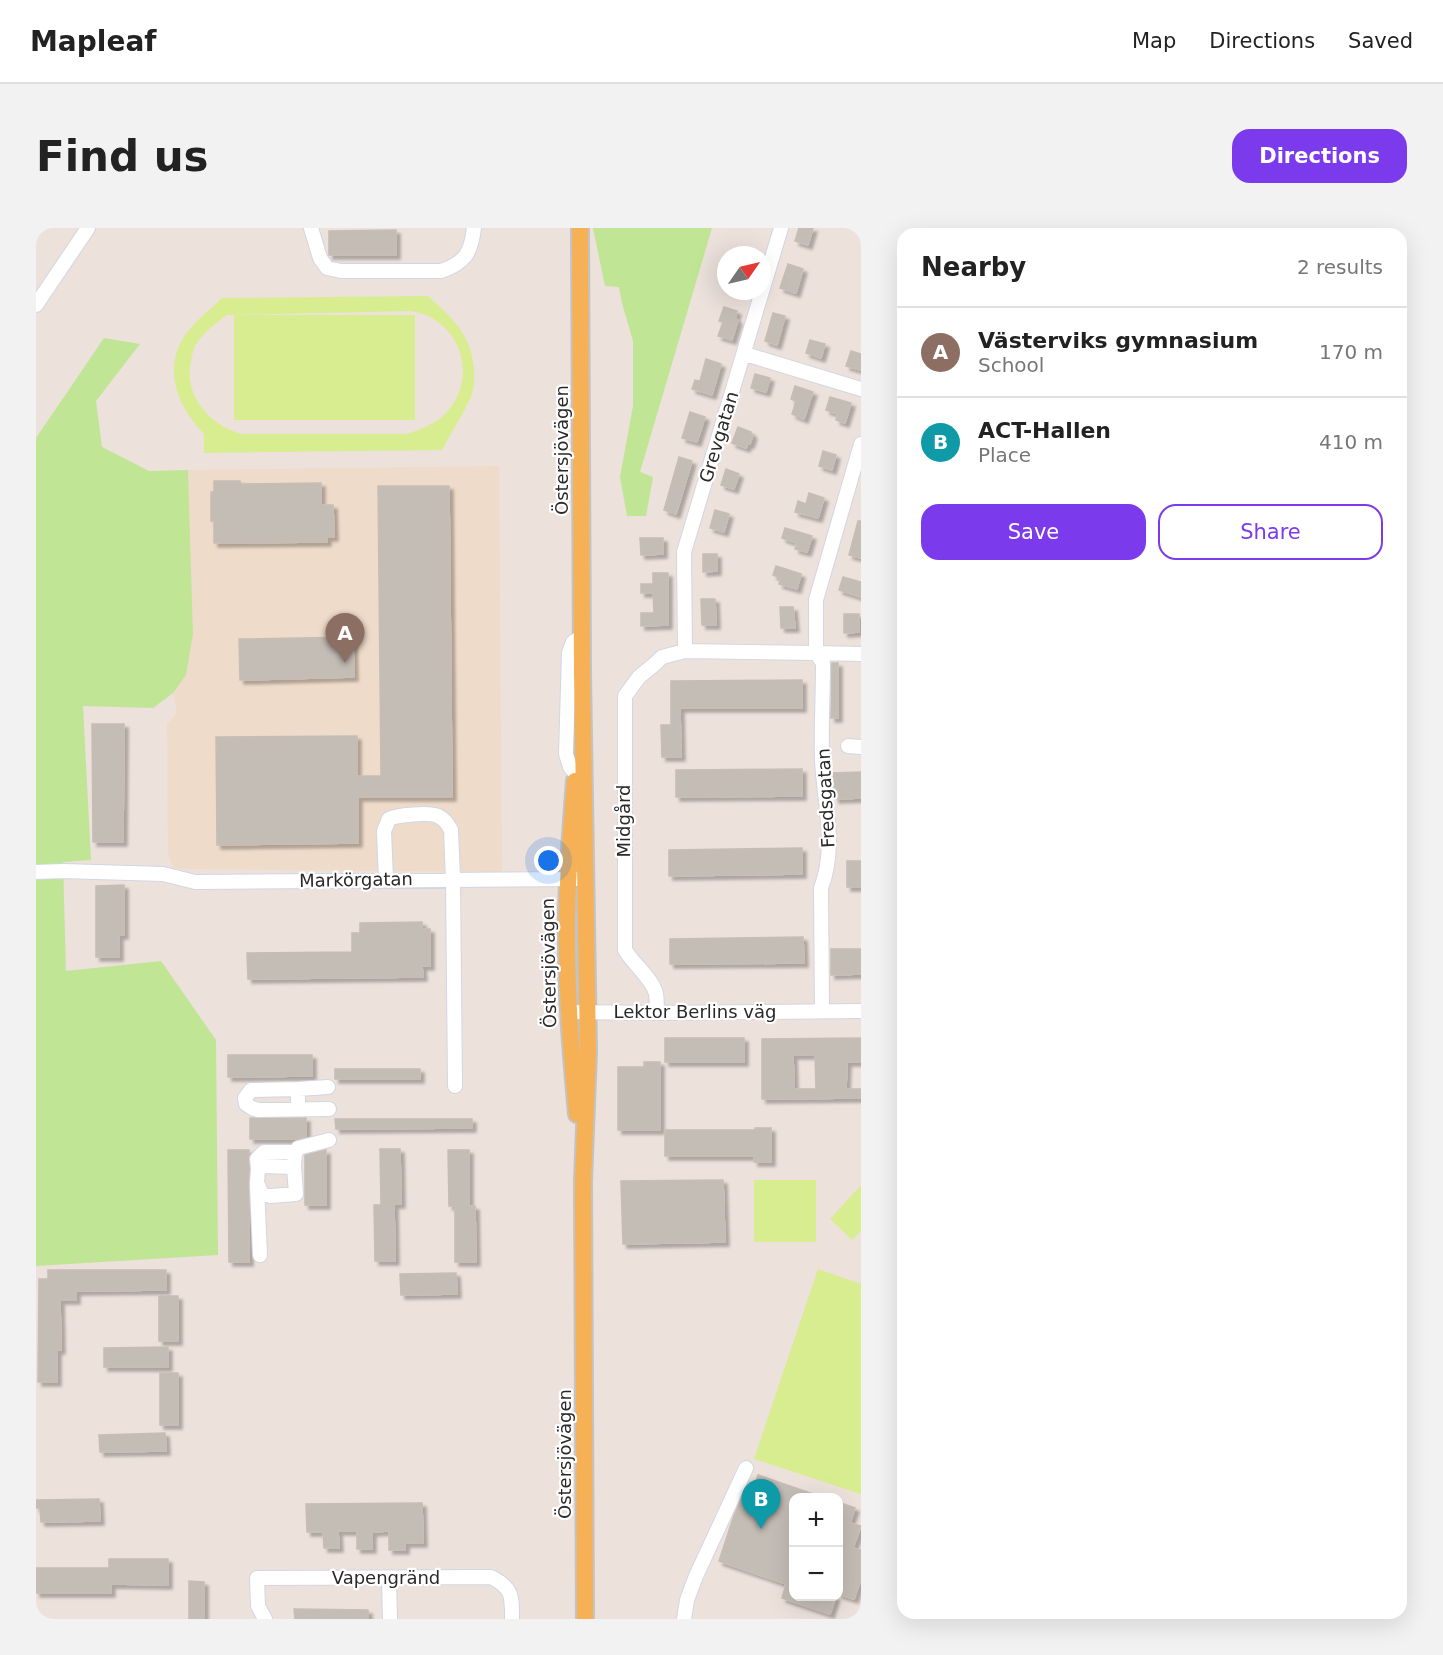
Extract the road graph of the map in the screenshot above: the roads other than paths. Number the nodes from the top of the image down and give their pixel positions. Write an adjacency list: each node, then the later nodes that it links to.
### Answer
1 (88, 228): 6 (street)
2 (310, 228): 3 (street)
3 (474, 228)
4 (580, 228): 10 (main road, Östersjövägen)
5 (781, 228): 7 (street, Grevgatan)
6 (36, 305)
7 (745, 354): 8 (street); 11 (street, Grevgatan)
8 (861, 389)
9 (861, 444): 12 (street, Fredsgatan)
10 (582, 636): 14 (main road, Östersjövägen); 15 (street)
11 (685, 651): 12 (street); 25 (street, Midgård)
12 (816, 653): 13 (street); 21 (street, Fredsgatan)
13 (861, 654)
14 (582, 673): 15 (main road, Östersjövägen); 19 (main road, Östersjövägen)
15 (575, 774): 18 (main road, Östersjövägen)
16 (36, 872): 20 (street, Markörgatan)
17 (453, 879): 18 (street, Markörgatan); 20 (street, Markörgatan); 20 (street); 26 (street)
18 (568, 879): 19 (street, Markörgatan); 23 (main road, Östersjövägen)
19 (587, 879): 24 (main road, Östersjövägen)
20 (386, 880)
21 (822, 1011): 22 (street, Lektor Berlins väg); 25 (street, Lektor Berlins väg)
22 (861, 1011)
23 (568, 1012): 24 (street, Lektor Berlins väg); 35 (main road, Östersjövägen)
24 (587, 1012): 25 (street, Lektor Berlins väg); 35 (main road, Östersjövägen)
25 (656, 1013)
26 (455, 1086)
27 (328, 1087): 28 (street)
28 (298, 1089): 29 (street); 29 (street)
29 (298, 1109): 30 (street)
30 (329, 1109)
31 (329, 1140): 32 (street)
32 (296, 1152): 33 (street); 34 (street)
33 (294, 1167): 34 (street); 34 (street)
34 (257, 1176): 36 (street)
35 (583, 1181): 42 (main road, Östersjövägen)
36 (260, 1255)
37 (746, 1468): 43 (street)
38 (389, 1579): 39 (street, Vapengränd); 40 (street); 41 (street, Vapengränd)
39 (261, 1613)
40 (390, 1619)
41 (512, 1619)
42 (585, 1619)
43 (684, 1619)

